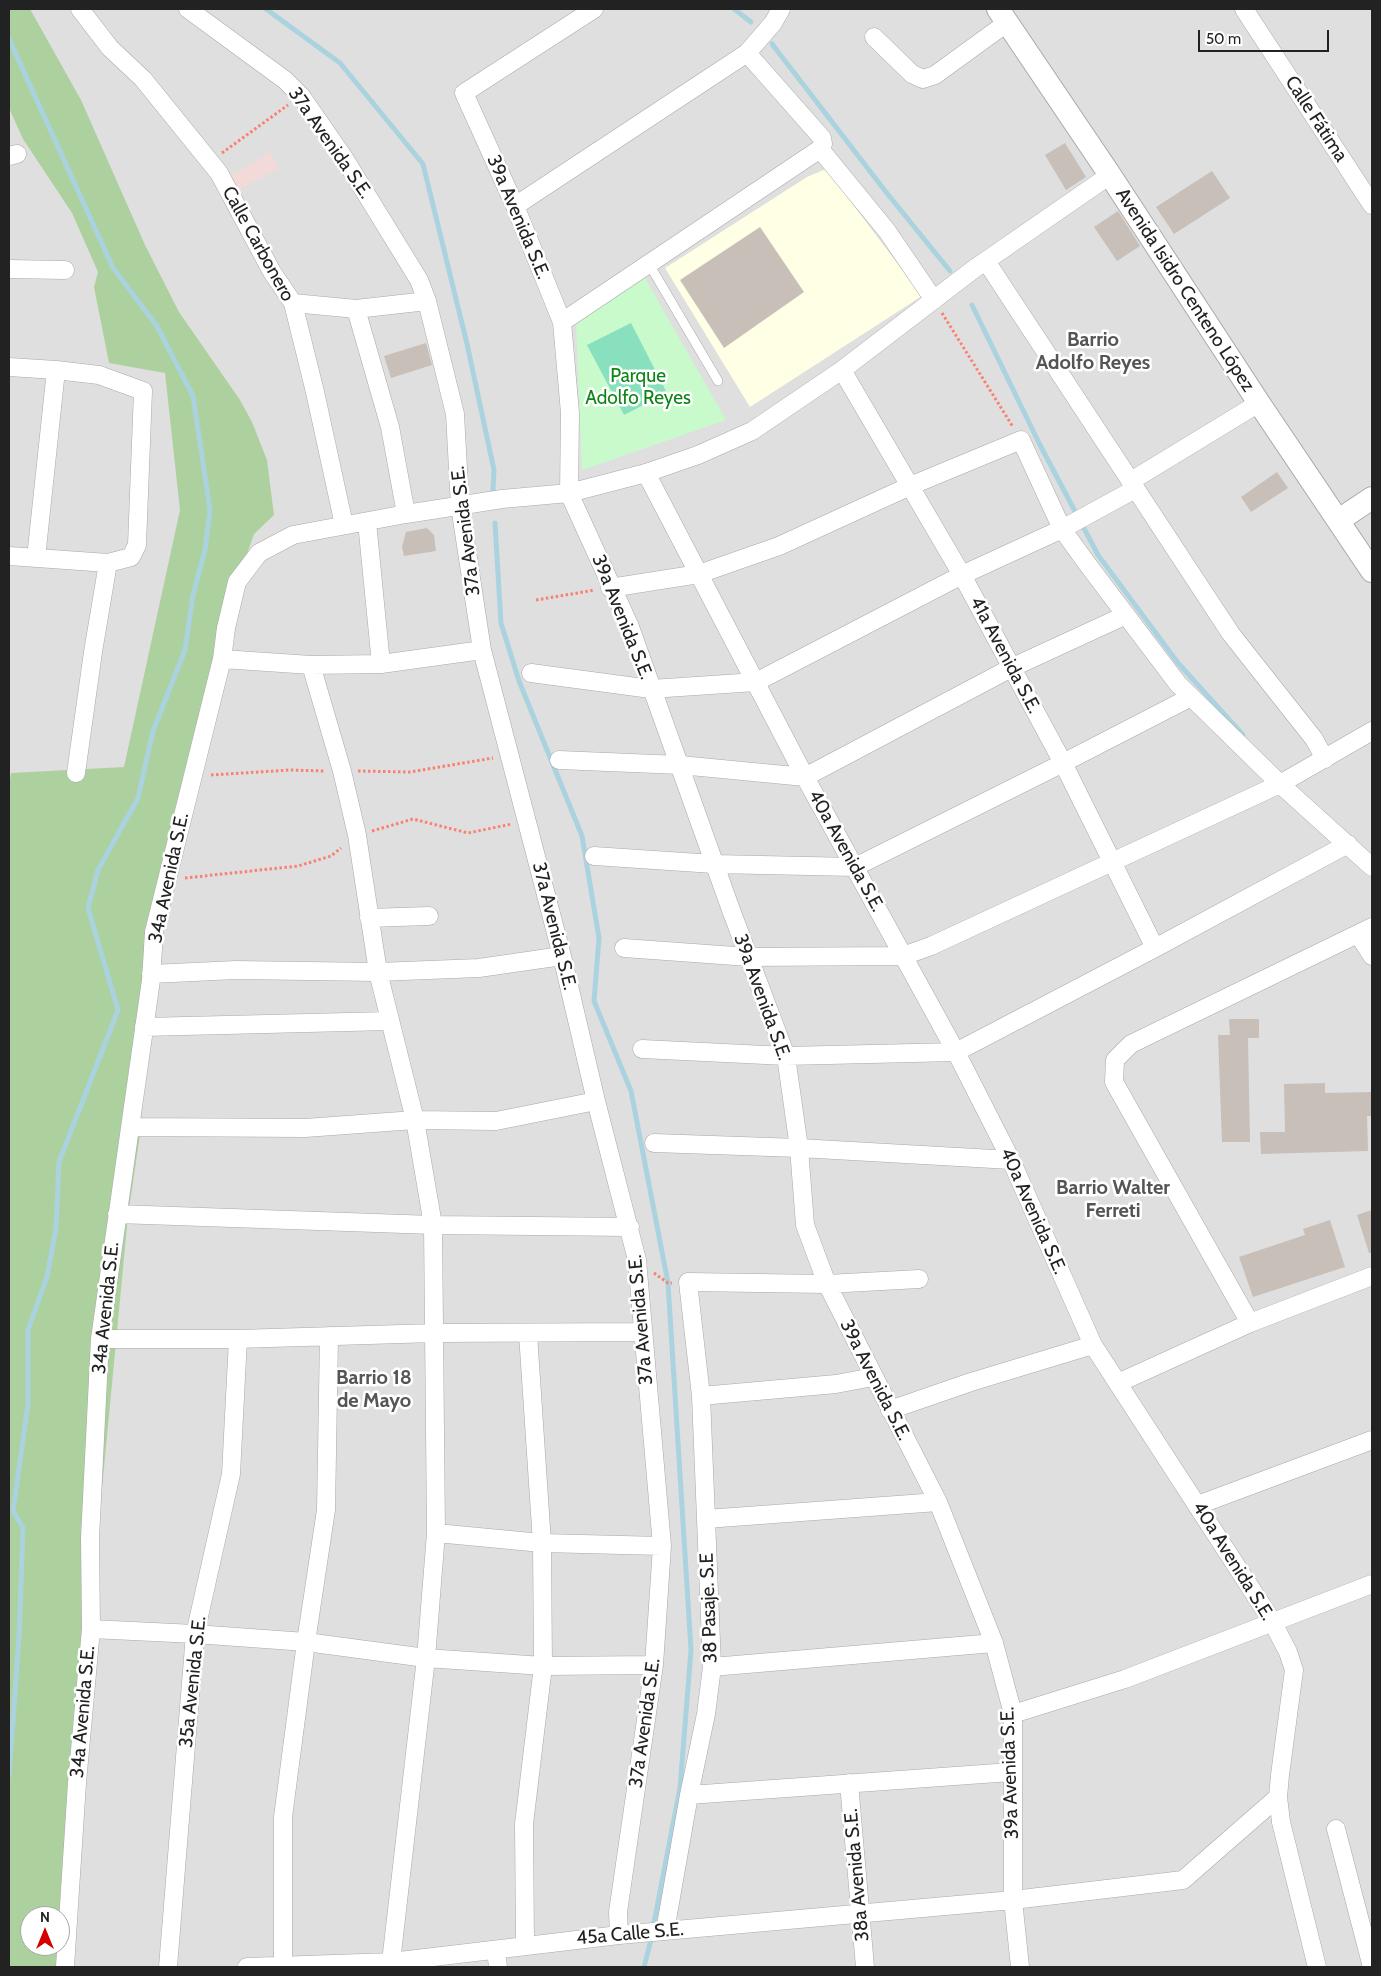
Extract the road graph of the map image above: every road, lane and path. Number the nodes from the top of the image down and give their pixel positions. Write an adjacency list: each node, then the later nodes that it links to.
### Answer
1 (80, 9): 11 (street, Calle Carbonero)
2 (188, 9): 9 (street, 37a Avenida S.E.)
3 (594, 9): 14 (street, 39a Avenida S.E.)
4 (781, 9): 8 (street)
5 (1244, 9): 13 (street, Calle Fátima)
6 (1003, 15): 7 (street); 12 (street, Avenida Isidro Centeno López)
7 (874, 37)
8 (747, 53): 10 (street); 14 (street)
9 (300, 96): 11 (path); 20 (street, 37a Avenida S.E.)
10 (820, 149): 16 (street); 19 (street)
11 (210, 162): 21 (street, Calle Carbonero)
12 (1110, 175): 15 (street, 34a Avenida S.E.); 28 (street, Avenida Isidro Centeno López)
13 (1372, 205)
14 (515, 206): 23 (street, 39a Avenida S.E.)
15 (986, 261): 19 (street, 34a Avenida S.E.); 31 (street)
16 (649, 264): 23 (street); 27 (lane)
17 (9, 269): 18 (street)
18 (65, 270)
19 (934, 300): 26 (street, 34a Avenida S.E.); 29 (path)
20 (427, 301): 22 (street); 35 (street, 37a Avenida S.E.)
21 (293, 303): 22 (street); 39 (street, Calle Carbonero)
22 (356, 309): 36 (street)
23 (562, 322): 33 (street, 39a Avenida S.E.)
24 (9, 367): 25 (street)
25 (56, 370): 42 (street); 43 (street)
26 (842, 370): 30 (street, 34a Avenida S.E.); 32 (street, 41a Avenida S.E.)
27 (718, 381)
28 (1259, 403): 31 (street); 37 (street, Avenida Isidro Centeno López)
29 (1022, 440): 32 (street); 40 (street)
30 (646, 473): 33 (street, 34a Avenida S.E.); 45 (street, 40a Avenida S.E.)
31 (1133, 485): 40 (street); 60 (street)
32 (910, 486): 45 (street); 46 (street, 41a Avenida S.E.)
33 (569, 493): 35 (street, 34a Avenida S.E.); 47 (street, 39a Avenida S.E.)
34 (1372, 498): 37 (street)
35 (460, 506): 36 (street, 34a Avenida S.E.); 50 (street, 37a Avenida S.E.)
36 (406, 514): 38 (street, 34a Avenida S.E.)
37 (1338, 520): 44 (street, Avenida Isidro Centeno López)
38 (367, 522): 39 (street, 34a Avenida S.E.); 52 (street)
39 (344, 525): 51 (street, 34a Avenida S.E.)
40 (1062, 529): 46 (street); 49 (street)
41 (9, 556): 42 (street)
42 (36, 558): 43 (street)
43 (108, 563): 64 (street)
44 (1372, 571)
45 (699, 574): 47 (street); 56 (street, 40a Avenida S.E.)
46 (962, 575): 54 (street, 41a Avenida S.E.); 56 (street)
47 (610, 588): 48 (path); 57 (street, 39a Avenida S.E.)
48 (536, 600)
49 (1126, 615): 54 (street); 58 (street)
50 (482, 650): 52 (street); 67 (street, 37a Avenida S.E.)
51 (222, 659): 53 (street); 75 (street, 34a Avenida S.E.)
52 (380, 664): 53 (street)
53 (311, 665): 68 (street)
54 (1012, 668): 62 (street, 41a Avenida S.E.); 65 (street)
55 (531, 673): 57 (street)
56 (756, 682): 57 (street); 65 (street, 40a Avenida S.E.)
57 (651, 689): 63 (street, 39a Avenida S.E.)
58 (1191, 697): 62 (street); 66 (street)
59 (1372, 731): 60 (street)
60 (1325, 758): 66 (street)
61 (559, 760): 63 (street)
62 (1063, 764): 71 (street, 41a Avenida S.E.); 73 (street)
63 (680, 765): 65 (street); 72 (street, 39a Avenida S.E.)
64 (76, 773)
65 (805, 777): 73 (street, 40a Avenida S.E.)
66 (1280, 784): 69 (street); 71 (street)
67 (527, 821): 68 (path); 81 (street, 37a Avenida S.E.)
68 (357, 835): 75 (path); 77 (street)
69 (1348, 844): 74 (street); 80 (street)
70 (594, 856): 72 (street)
71 (1113, 862): 80 (street, 41a Avenida S.E.); 82 (street)
72 (714, 864): 73 (street); 84 (street, 39a Avenida S.E.)
73 (855, 867): 82 (street, 40a Avenida S.E.)
74 (1372, 867)
75 (166, 880): 86 (street, 34a Avenida S.E.)
76 (429, 916): 77 (street)
77 (369, 918): 85 (street)
78 (1365, 931): 83 (street); 106 (street)
79 (624, 948): 84 (street)
80 (1155, 948): 90 (street)
81 (562, 956): 85 (street); 92 (street, 37a Avenida S.E.)
82 (903, 956): 84 (street); 90 (street, 40a Avenida S.E.)
83 (1372, 956)
84 (749, 957): 91 (street, 39a Avenida S.E.)
85 (378, 972): 86 (street); 87 (street)
86 (151, 974): 88 (street, 34a Avenida S.E.)
87 (389, 1021): 88 (street); 93 (street)
88 (144, 1027): 94 (street, 34a Avenida S.E.)
89 (642, 1049): 91 (street)
90 (956, 1052): 91 (street); 97 (street, 40a Avenida S.E.)
91 (786, 1056): 96 (street, 39a Avenida S.E.)
92 (596, 1101): 93 (street); 100 (street, 37a Avenida S.E.)
93 (415, 1120): 94 (street); 99 (street)
94 (132, 1127): 98 (street, 34a Avenida S.E.)
95 (654, 1143): 96 (street)
96 (799, 1148): 97 (street); 105 (street, 39a Avenida S.E.)
97 (1011, 1160): 113 (street, 40a Avenida S.E.)
98 (117, 1214): 99 (street); 111 (street, 34a Avenida S.E.)
99 (433, 1225): 100 (street); 108 (street)
100 (630, 1227): 101 (street, 37a Avenida S.E.)
101 (637, 1260): 104 (path); 107 (street, 37a Avenida S.E.)
102 (1372, 1276): 106 (street)
103 (919, 1279): 105 (street)
104 (688, 1282): 105 (street); 116 (street, 38 Pasaje. S.E)
105 (827, 1284): 114 (street, 39a Avenida S.E.)
106 (1250, 1323): 115 (street)
107 (643, 1332): 109 (street); 124 (street, 37a Avenida S.E.)
108 (434, 1333): 109 (street); 110 (street); 122 (street)
109 (528, 1334): 123 (street)
110 (329, 1336): 112 (street); 129 (street)
111 (100, 1339): 112 (street); 127 (street, 34a Avenida S.E.)
112 (238, 1339): 128 (street, 35a Avenida S.E.)
113 (1093, 1344): 115 (street, 40a Avenida S.E.); 117 (street)
114 (873, 1377): 116 (street); 117 (street, 39a Avenida S.E.)
115 (1118, 1383): 120 (street, 40a Avenida S.E.)
116 (701, 1396): 121 (street, 38 Pasaje. S.E)
117 (890, 1410): 119 (street, 39a Avenida S.E.)
118 (1372, 1440): 120 (street)
119 (938, 1502): 121 (street); 130 (street, 39a Avenida S.E.)
120 (1198, 1505): 126 (street, 40a Avenida S.E.)
121 (706, 1520): 134 (street, 38 Pasaje. S.E)
122 (436, 1533): 123 (street); 131 (street)
123 (542, 1543): 124 (street); 133 (street)
124 (662, 1546): 132 (street, 37a Avenida S.E.)
125 (1372, 1584): 126 (street)
126 (1272, 1621): 135 (street); 139 (street, 40a Avenida S.E.)
127 (91, 1629): 128 (street); 148 (street, 34a Avenida S.E.)
128 (195, 1634): 129 (street); 149 (street, 35a Avenida S.E.)
129 (306, 1642): 131 (street); 151 (street)
130 (994, 1643): 134 (street); 135 (street, 39a Avenida S.E.)
131 (426, 1658): 133 (street); 147 (street)
132 (654, 1665): 133 (street); 144 (street, 37a Avenida S.E.)
133 (543, 1666): 145 (street)
134 (712, 1667): 138 (street, 38 Pasaje. S.E)
135 (1013, 1714): 136 (street, 39a Avenida S.E.)
136 (1012, 1772): 137 (street); 141 (street, 39a Avenida S.E.)
137 (849, 1783): 138 (street); 142 (street, 38a Avenida S.E.)
138 (689, 1795): 143 (street, 38 Pasaje. S.E)
139 (1278, 1798): 141 (street, 45a Calle S.E.); 155 (street, 40a Avenida S.E.)
140 (1336, 1829): 156 (street)
141 (1013, 1900): 142 (street, 45a Calle S.E.); 154 (street, 39a Avenida S.E.)
142 (860, 1914): 143 (street, 45a Calle S.E.); 153 (street, 38a Avenida S.E.)
143 (657, 1931): 144 (street, 45a Calle S.E.)
144 (619, 1934): 145 (street, 45a Calle S.E.)
145 (525, 1945): 146 (street, 45a Calle S.E.)
146 (496, 1950): 147 (street, 45a Calle S.E.); 152 (street)
147 (391, 1962): 151 (street, 45a Calle S.E.)
148 (65, 1967)
149 (168, 1967)
150 (247, 1967): 151 (street, 45a Calle S.E.)
151 (283, 1967)
152 (498, 1967)
153 (865, 1967)
154 (1020, 1967)
155 (1317, 1967)
156 (1372, 1967)

